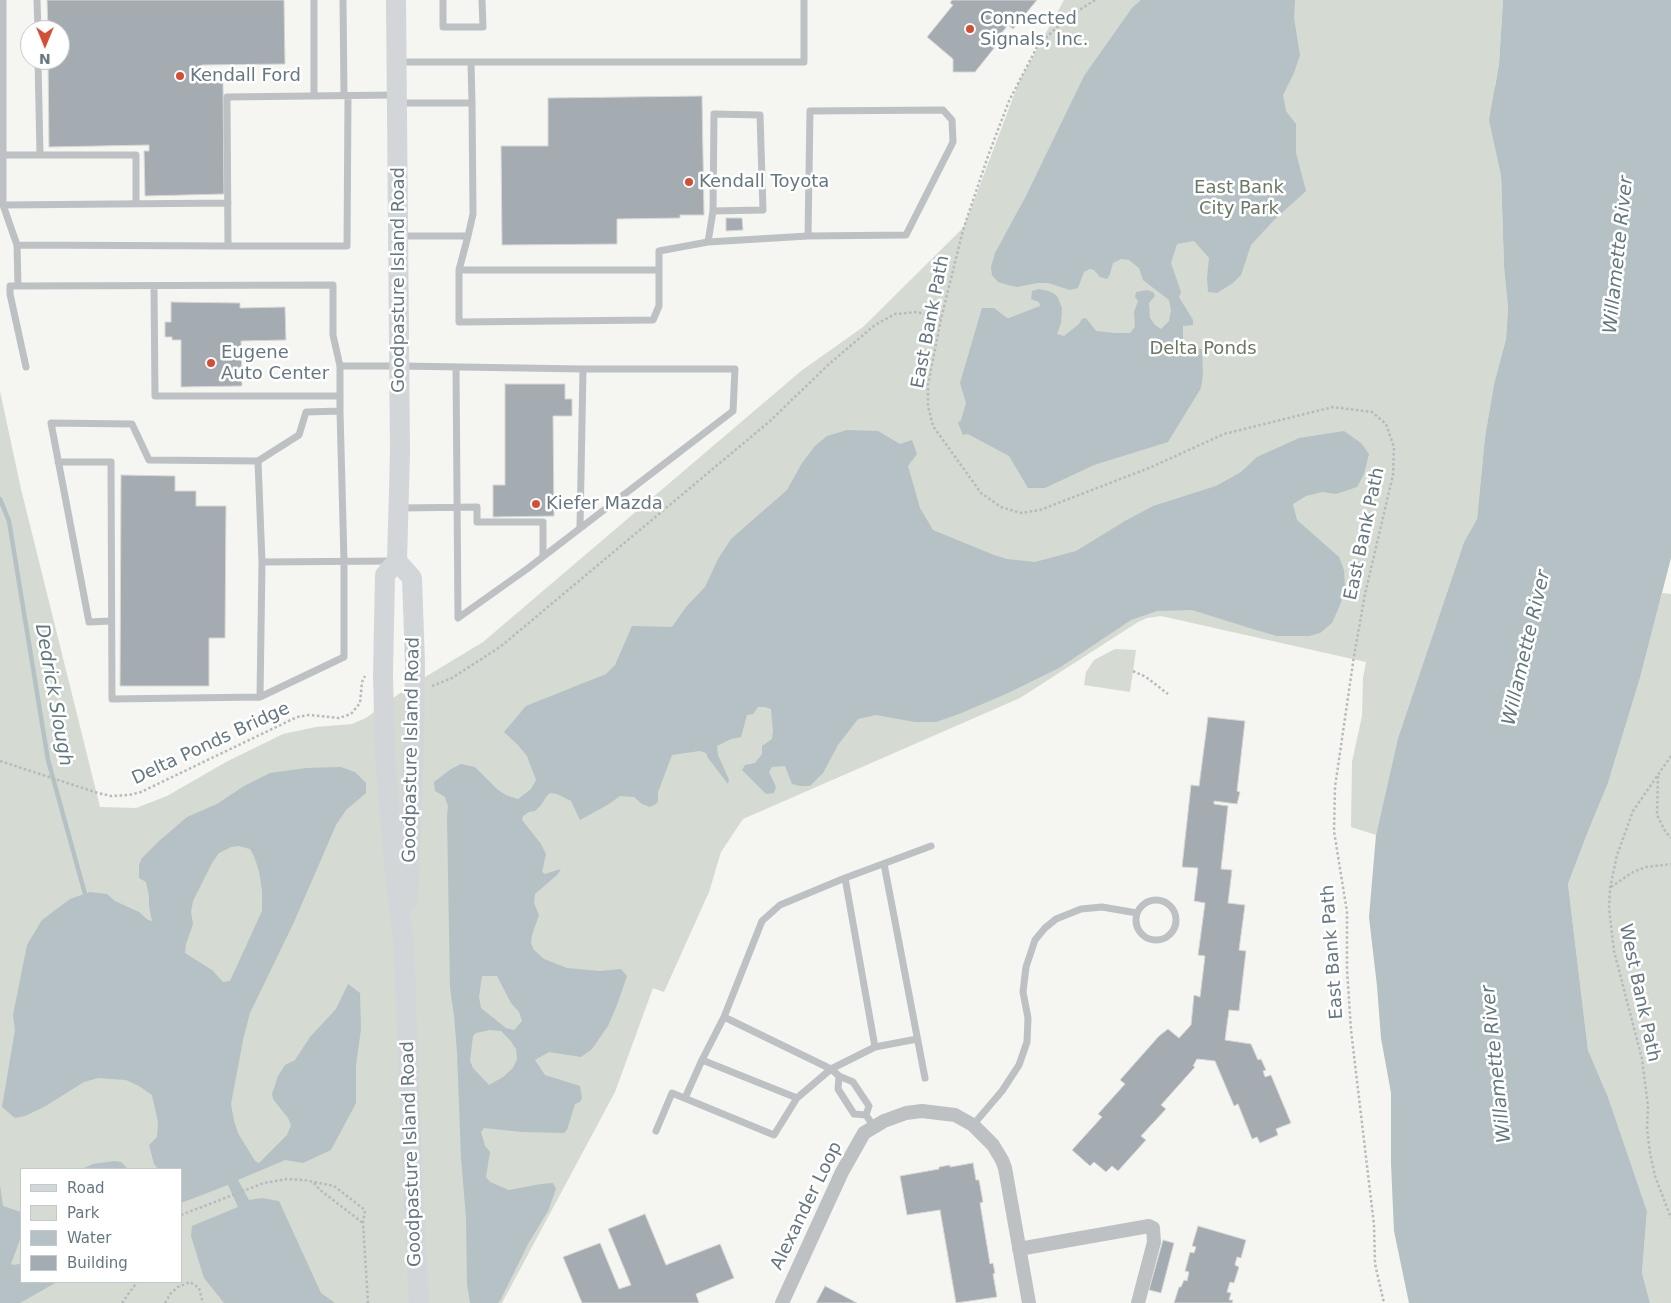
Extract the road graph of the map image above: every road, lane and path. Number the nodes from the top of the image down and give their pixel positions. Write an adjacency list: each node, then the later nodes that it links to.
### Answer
1 (3, 0): 18 (lane)
2 (37, 0): 10 (lane)
3 (314, 0): 14 (lane)
4 (343, 0): 15 (lane)
5 (396, 0): 11 (main road, Goodpasture Island Road)
6 (443, 0): 7 (lane)
7 (482, 0)
8 (804, 0): 12 (lane)
9 (1095, 0): 34 (path, East Bank Path)
10 (38, 20)
11 (397, 62): 12 (lane); 16 (main road, Goodpasture Island Road)
12 (471, 62): 17 (lane)
13 (38, 70): 19 (lane)
14 (314, 96): 15 (lane); 20 (lane)
15 (346, 96): 16 (lane); 29 (lane)
16 (397, 99): 17 (lane); 24 (main road, Goodpasture Island Road)
17 (472, 103): 25 (lane)
18 (3, 155): 19 (lane); 22 (lane)
19 (40, 155): 21 (lane)
20 (228, 203): 21 (lane); 29 (lane)
21 (136, 204): 22 (lane)
22 (3, 205): 28 (lane)
23 (713, 211): 23 (lane); 27 (lane)
24 (398, 236): 25 (lane); 36 (main road, Goodpasture Island Road)
25 (468, 236): 30 (lane)
26 (808, 236): 26 (lane); 27 (lane)
27 (708, 242): 31 (lane)
28 (17, 245): 29 (lane); 32 (lane)
29 (228, 246)
30 (459, 270): 31 (lane); 31 (lane)
31 (659, 270)
32 (18, 286): 33 (lane); 37 (lane)
33 (154, 286): 35 (lane); 40 (lane)
34 (941, 319): 54 (path); 94 (path, East Bank Path)
35 (340, 366): 36 (lane); 40 (lane)
36 (400, 366): 38 (lane); 45 (main road, Goodpasture Island Road)
37 (26, 367)
38 (456, 367): 39 (lane); 44 (lane)
39 (583, 369): 46 (lane); 46 (lane)
40 (340, 396): 41 (lane)
41 (340, 411): 42 (lane); 50 (lane)
42 (258, 461): 43 (lane); 49 (lane)
43 (58, 462): 51 (lane); 51 (lane)
44 (456, 507): 45 (lane); 47 (lane); 47 (lane)
45 (398, 508): 48 (main road, Goodpasture Island Road)
46 (580, 527): 47 (lane)
47 (543, 556)
48 (397, 561): 50 (lane); 67 (main road, Goodpasture Island Road); 67 (main road, Goodpasture Island Road)
49 (262, 562): 50 (lane); 56 (lane)
50 (344, 562): 56 (lane)
51 (111, 621): 56 (lane)
52 (1133, 671): 55 (path)
53 (367, 675): 58 (path, Delta Ponds Bridge)
54 (429, 687)
55 (1168, 694)
56 (260, 697)
57 (1671, 756): 59 (path, West Bank Path)
58 (0, 761)
59 (1658, 774): 60 (path); 65 (path, West Bank Path)
60 (1671, 838)
61 (930, 846): 62 (lane)
62 (884, 864): 64 (lane); 69 (lane)
63 (1671, 864): 65 (path)
64 (845, 878): 68 (lane); 70 (lane)
65 (1610, 888): 82 (path, West Bank Path)
66 (1137, 913): 66 (lane); 78 (lane)
67 (404, 945): 90 (main road, Goodpasture Island Road)
68 (724, 1017): 71 (lane); 72 (lane)
69 (917, 1039): 70 (lane); 74 (lane)
70 (874, 1047): 72 (lane)
71 (702, 1060): 75 (lane); 76 (lane)
72 (831, 1069): 73 (lane); 76 (lane)
73 (839, 1076): 77 (lane); 77 (lane)
74 (925, 1078)
75 (684, 1098): 76 (lane); 79 (lane)
76 (797, 1098)
77 (870, 1121): 78 (street, Alexander Loop); 91 (street, Alexander Loop)
78 (974, 1125): 84 (street, Alexander Loop)
79 (656, 1131)
80 (314, 1183): 81 (path); 83 (path); 83 (path)
81 (182, 1215)
82 (1671, 1218)
83 (363, 1223): 89 (path)
84 (1019, 1249): 92 (street, Alexander Loop); 93 (street)
85 (136, 1283): 86 (path)
86 (122, 1303)
87 (165, 1303): 88 (path)
88 (203, 1303)
89 (368, 1303)
90 (419, 1303)
91 (782, 1303)
92 (1029, 1303)
93 (1138, 1303)
94 (1384, 1303)

